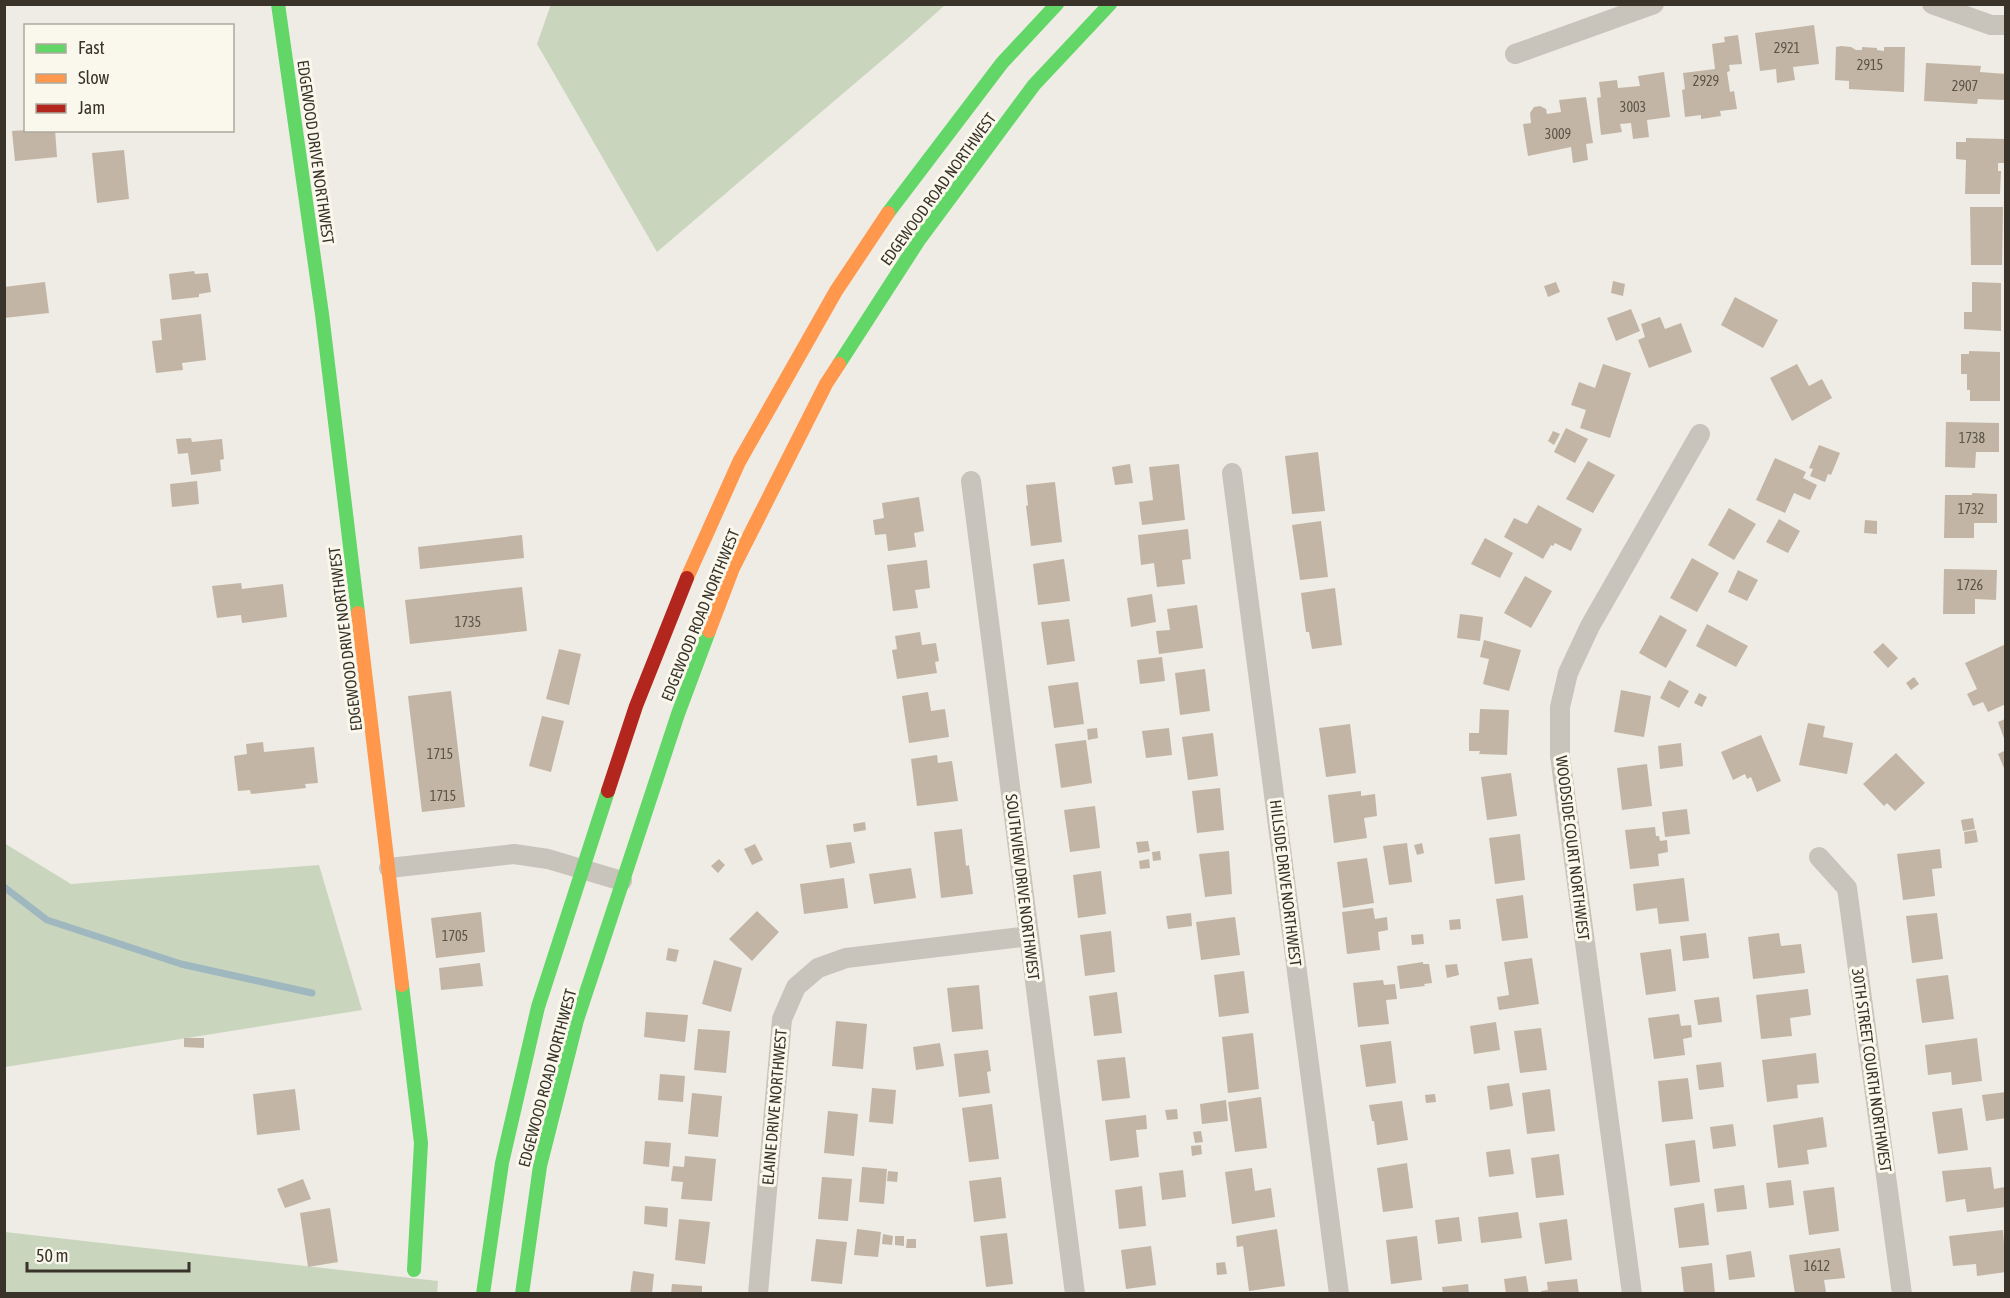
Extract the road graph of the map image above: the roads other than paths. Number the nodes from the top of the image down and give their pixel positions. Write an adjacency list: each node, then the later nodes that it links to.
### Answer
1 (278, 4): 12 (main road, EDGEWOOD DRIVE NORTHWEST)
2 (1057, 4): 13 (main road, EDGEWOOD ROAD NORTHWEST)
3 (1110, 4): 14 (main road, EDGEWOOD ROAD NORTHWEST)
4 (1654, 4): 7 (street)
5 (1932, 4): 6 (street)
6 (2006, 25)
7 (1515, 54)
8 (1700, 434): 22 (street, WOODSIDE COURT NORTHWEST)
9 (1232, 473): 21 (street, HILLSIDE DRIVE NORTHWEST)
10 (971, 481): 15 (street, SOUTHVIEW DRIVE NORTHWEST)
11 (1819, 857): 23 (street, 30TH STREET COURTH NORTHWEST)
12 (389, 868): 13 (street); 16 (main road, EDGEWOOD DRIVE NORTHWEST)
13 (584, 871): 14 (street); 17 (main road, EDGEWOOD ROAD NORTHWEST)
14 (622, 881): 18 (main road, EDGEWOOD ROAD NORTHWEST)
15 (1029, 936): 19 (street, ELAINE DRIVE NORTHWEST); 20 (street, SOUTHVIEW DRIVE NORTHWEST)
16 (414, 1270)
17 (483, 1293)
18 (522, 1293)
19 (758, 1293)
20 (1075, 1293)
21 (1339, 1293)
22 (1632, 1293)
23 (1902, 1293)

